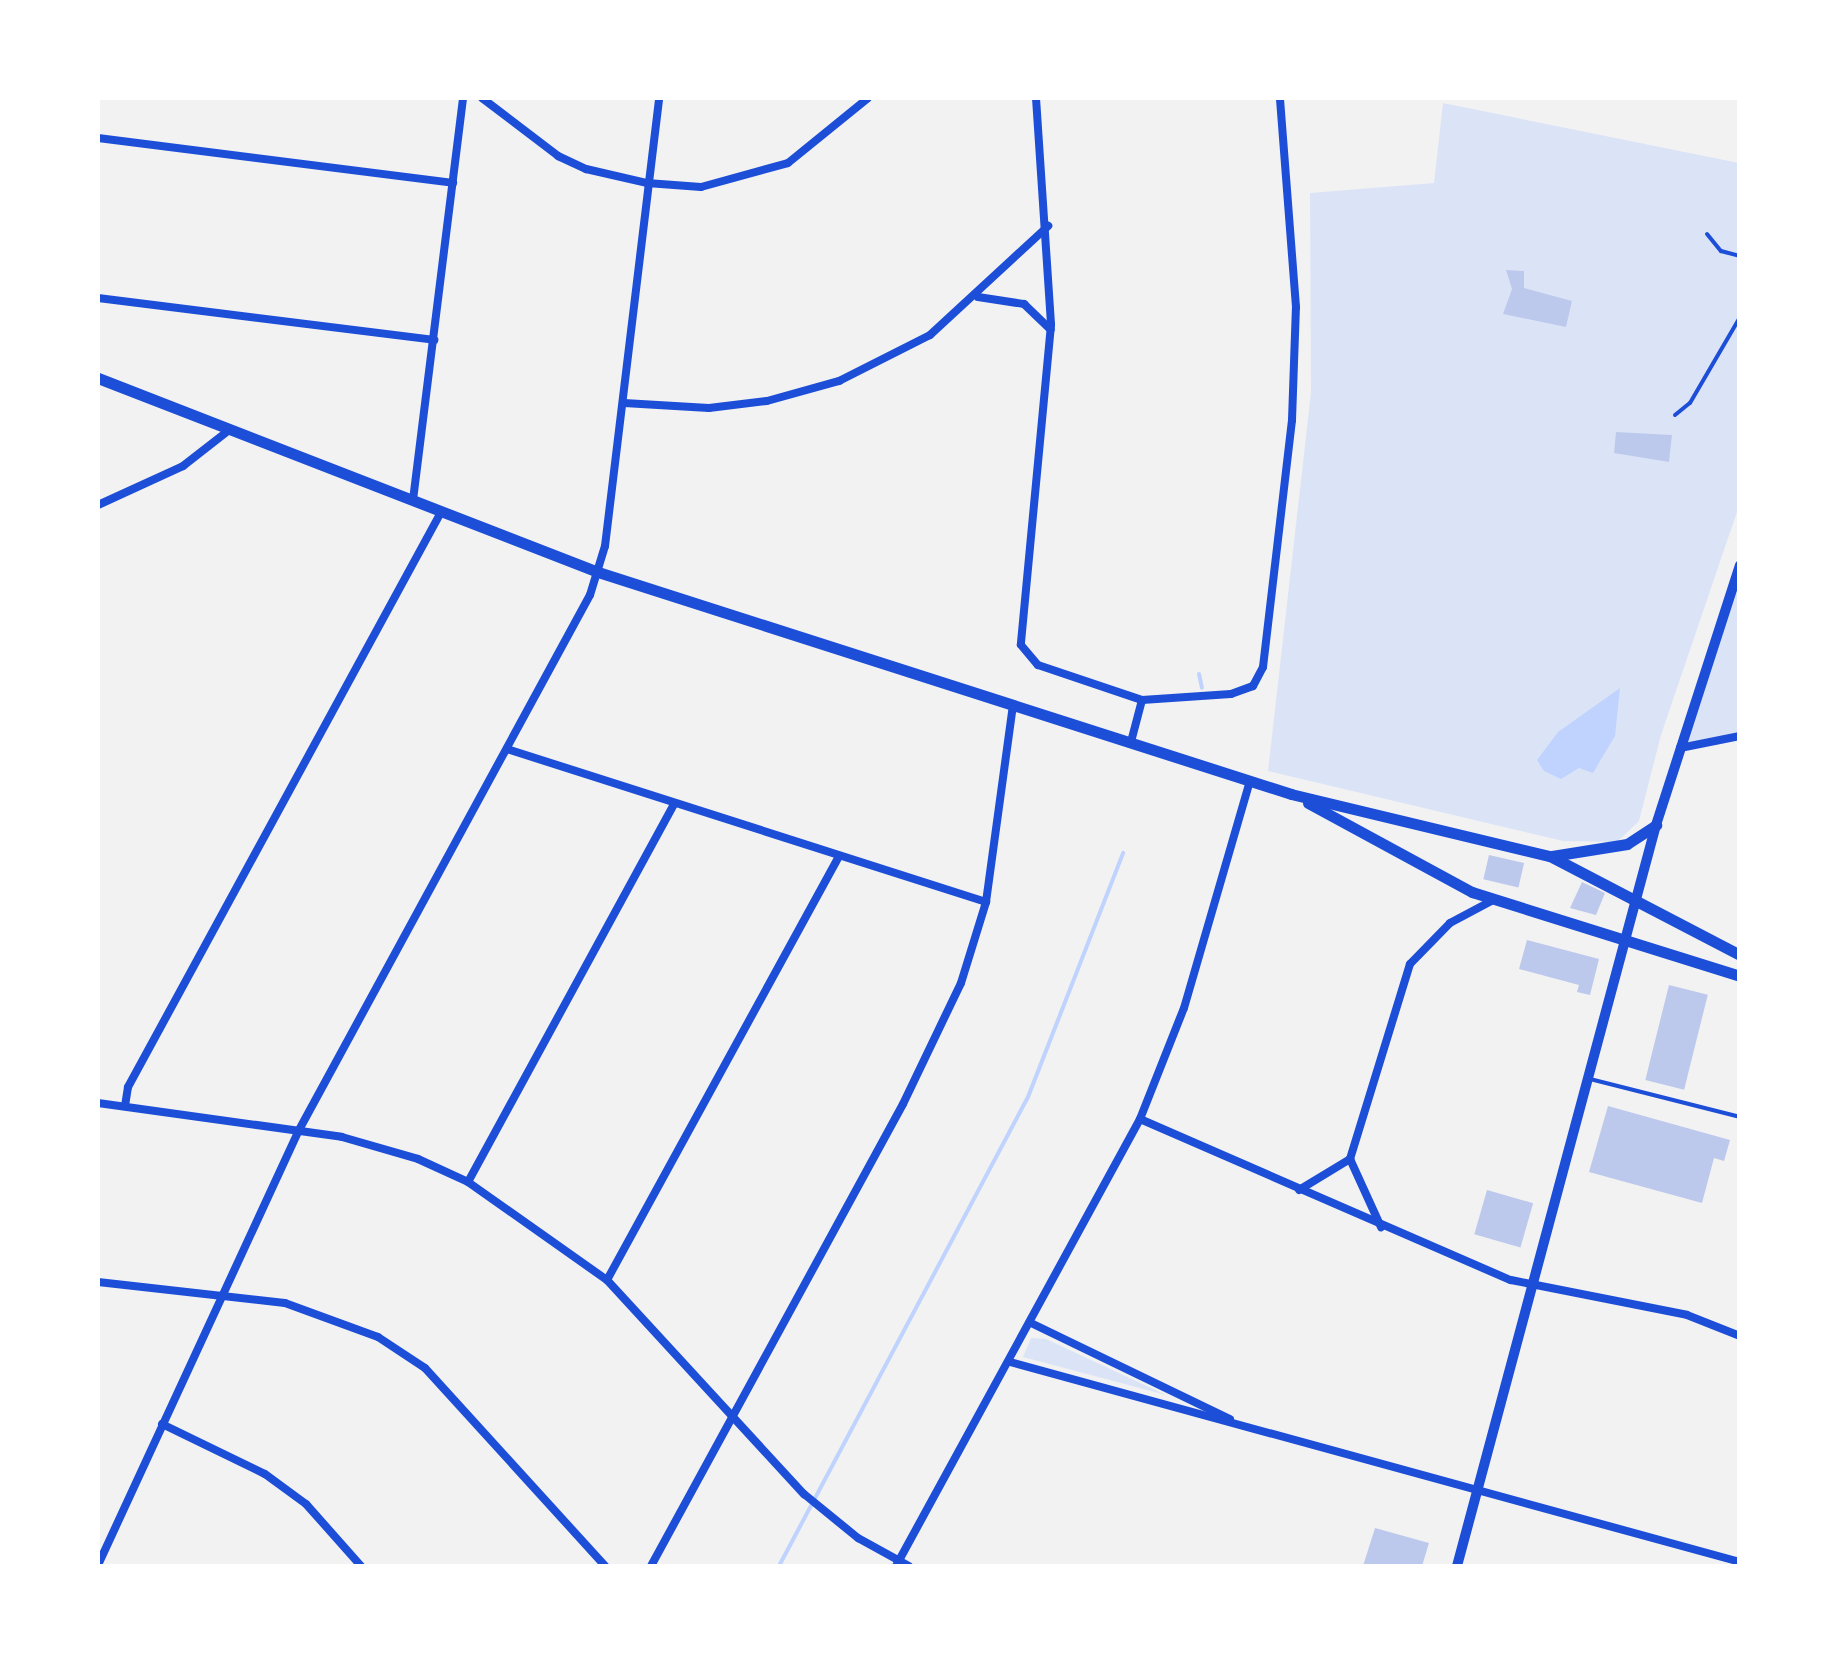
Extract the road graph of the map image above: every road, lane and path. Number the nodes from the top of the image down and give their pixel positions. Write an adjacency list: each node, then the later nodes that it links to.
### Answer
1 (463, 98): 8 (street)
2 (482, 98): 9 (street)
3 (659, 98): 9 (street)
4 (868, 98): 9 (street)
5 (1036, 98): 10 (street)
6 (1280, 98): 27 (street)
7 (98, 138): 8 (street)
8 (452, 183): 17 (street)
9 (647, 183): 19 (street)
10 (1048, 226): 14 (street); 16 (street)
11 (1707, 234): 12 (lane)
12 (1740, 256)
13 (98, 298): 17 (street)
14 (978, 298): 16 (street); 19 (street)
15 (1740, 318): 20 (lane)
16 (1051, 330): 27 (street)
17 (434, 340): 22 (street)
18 (98, 378): 21 (main road)
19 (624, 403): 26 (street)
20 (1675, 415)
21 (229, 430): 22 (main road); 23 (street)
22 (412, 503): 24 (main road)
23 (98, 505)
24 (440, 514): 26 (main road); 47 (street)
25 (1740, 565): 31 (main road)
26 (598, 572): 28 (main road); 32 (street)
27 (1142, 700): 30 (street)
28 (1013, 706): 30 (main road); 40 (street)
29 (1740, 736): 31 (street)
30 (1131, 742): 33 (main road)
31 (1680, 748): 36 (main road)
32 (507, 749): 35 (street); 50 (street)
33 (1250, 781): 34 (main road); 49 (street)
34 (1290, 794): 37 (main road); 39 (main road)
35 (674, 804): 38 (street); 52 (street)
36 (1656, 825): 37 (main road); 41 (main road)
37 (1550, 856): 41 (main road)
38 (838, 857): 40 (street); 55 (street)
39 (1493, 900): 42 (main road); 51 (street)
40 (986, 902): 62 (street)
41 (1637, 902): 42 (main road); 43 (main road)
42 (1628, 940): 44 (main road); 45 (main road)
43 (1740, 955)
44 (1740, 976)
45 (1590, 1080): 48 (lane); 57 (main road)
46 (98, 1103): 47 (street)
47 (125, 1106): 50 (street)
48 (1740, 1117)
49 (1140, 1120): 53 (street); 59 (street)
50 (299, 1130): 52 (street); 58 (street)
51 (1350, 1159): 53 (street); 54 (street)
52 (468, 1182): 55 (street)
53 (1299, 1190): 54 (street)
54 (1382, 1228): 57 (street)
55 (607, 1280): 62 (street)
56 (98, 1282): 58 (street)
57 (1536, 1285): 60 (street); 65 (main road)
58 (222, 1298): 63 (street); 70 (street)
59 (1030, 1323): 61 (street); 64 (street)
60 (1740, 1336)
61 (1010, 1362): 64 (street); 68 (street)
62 (734, 1420): 68 (street); 71 (street)
63 (162, 1424): 67 (street); 69 (street)
64 (1242, 1426): 65 (street)
65 (1479, 1496): 66 (street); 73 (main road)
66 (1740, 1562)
67 (100, 1564)
68 (897, 1564): 72 (street)
69 (361, 1566)
70 (605, 1566)
71 (651, 1566)
72 (910, 1566)
73 (1457, 1566)

